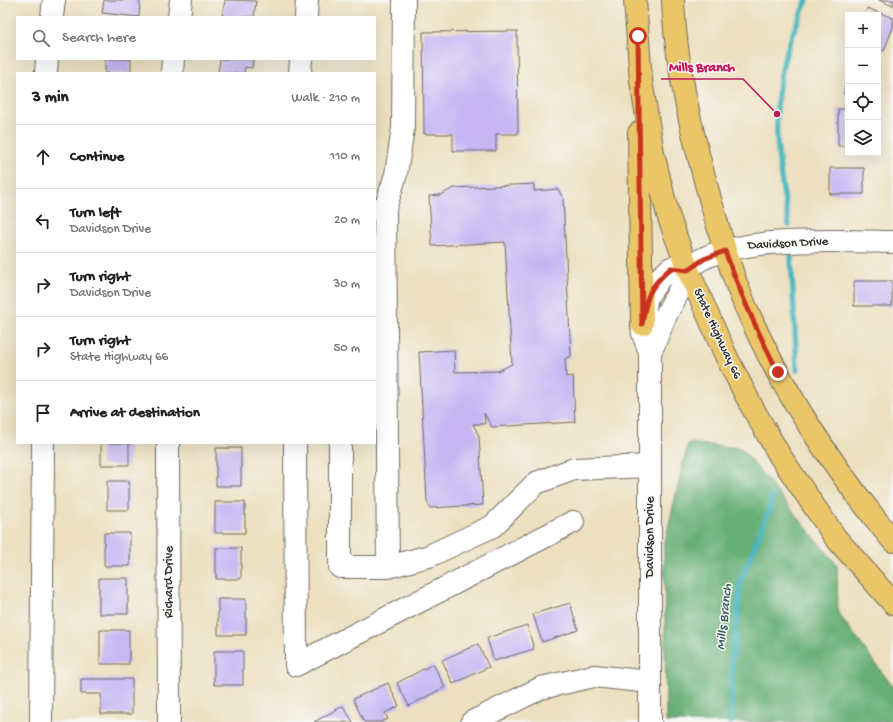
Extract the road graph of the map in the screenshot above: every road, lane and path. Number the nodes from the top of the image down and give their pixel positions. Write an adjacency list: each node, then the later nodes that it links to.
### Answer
1 (54, 0): 7 (street)
2 (181, 0): 8 (street)
3 (307, 0): 9 (street)
4 (404, 0): 17 (street)
5 (635, 0): 10 (main road, State Highway 66)
6 (673, 0): 19 (main road)
7 (52, 16)
8 (179, 16)
9 (306, 16)
10 (638, 36): 20 (main road, State Highway 66); 21 (main road)
11 (47, 60): 14 (street)
12 (173, 60): 15 (street)
13 (302, 60): 16 (street)
14 (46, 72)
15 (172, 72)
16 (300, 72)
17 (380, 209): 30 (street)
18 (893, 242): 19 (street, Davidson Drive)
19 (725, 251): 20 (street, Davidson Drive); 29 (main road)
20 (688, 270): 21 (street, Davidson Drive); 22 (street, Davidson Drive); 31 (main road, State Highway 66)
21 (642, 324): 22 (street, Davidson Drive)
22 (650, 352): 27 (street, Davidson Drive)
23 (43, 444): 33 (street)
24 (168, 444): 34 (street, Richard Drive)
25 (295, 444): 28 (street)
26 (340, 444): 30 (street)
27 (650, 466): 30 (street); 32 (street, Davidson Drive)
28 (573, 522)
29 (893, 541)
30 (388, 567)
31 (893, 603)
32 (650, 682): 35 (street); 36 (street, Davidson Drive)
33 (41, 722)
34 (169, 722)
35 (472, 722)
36 (650, 722)

